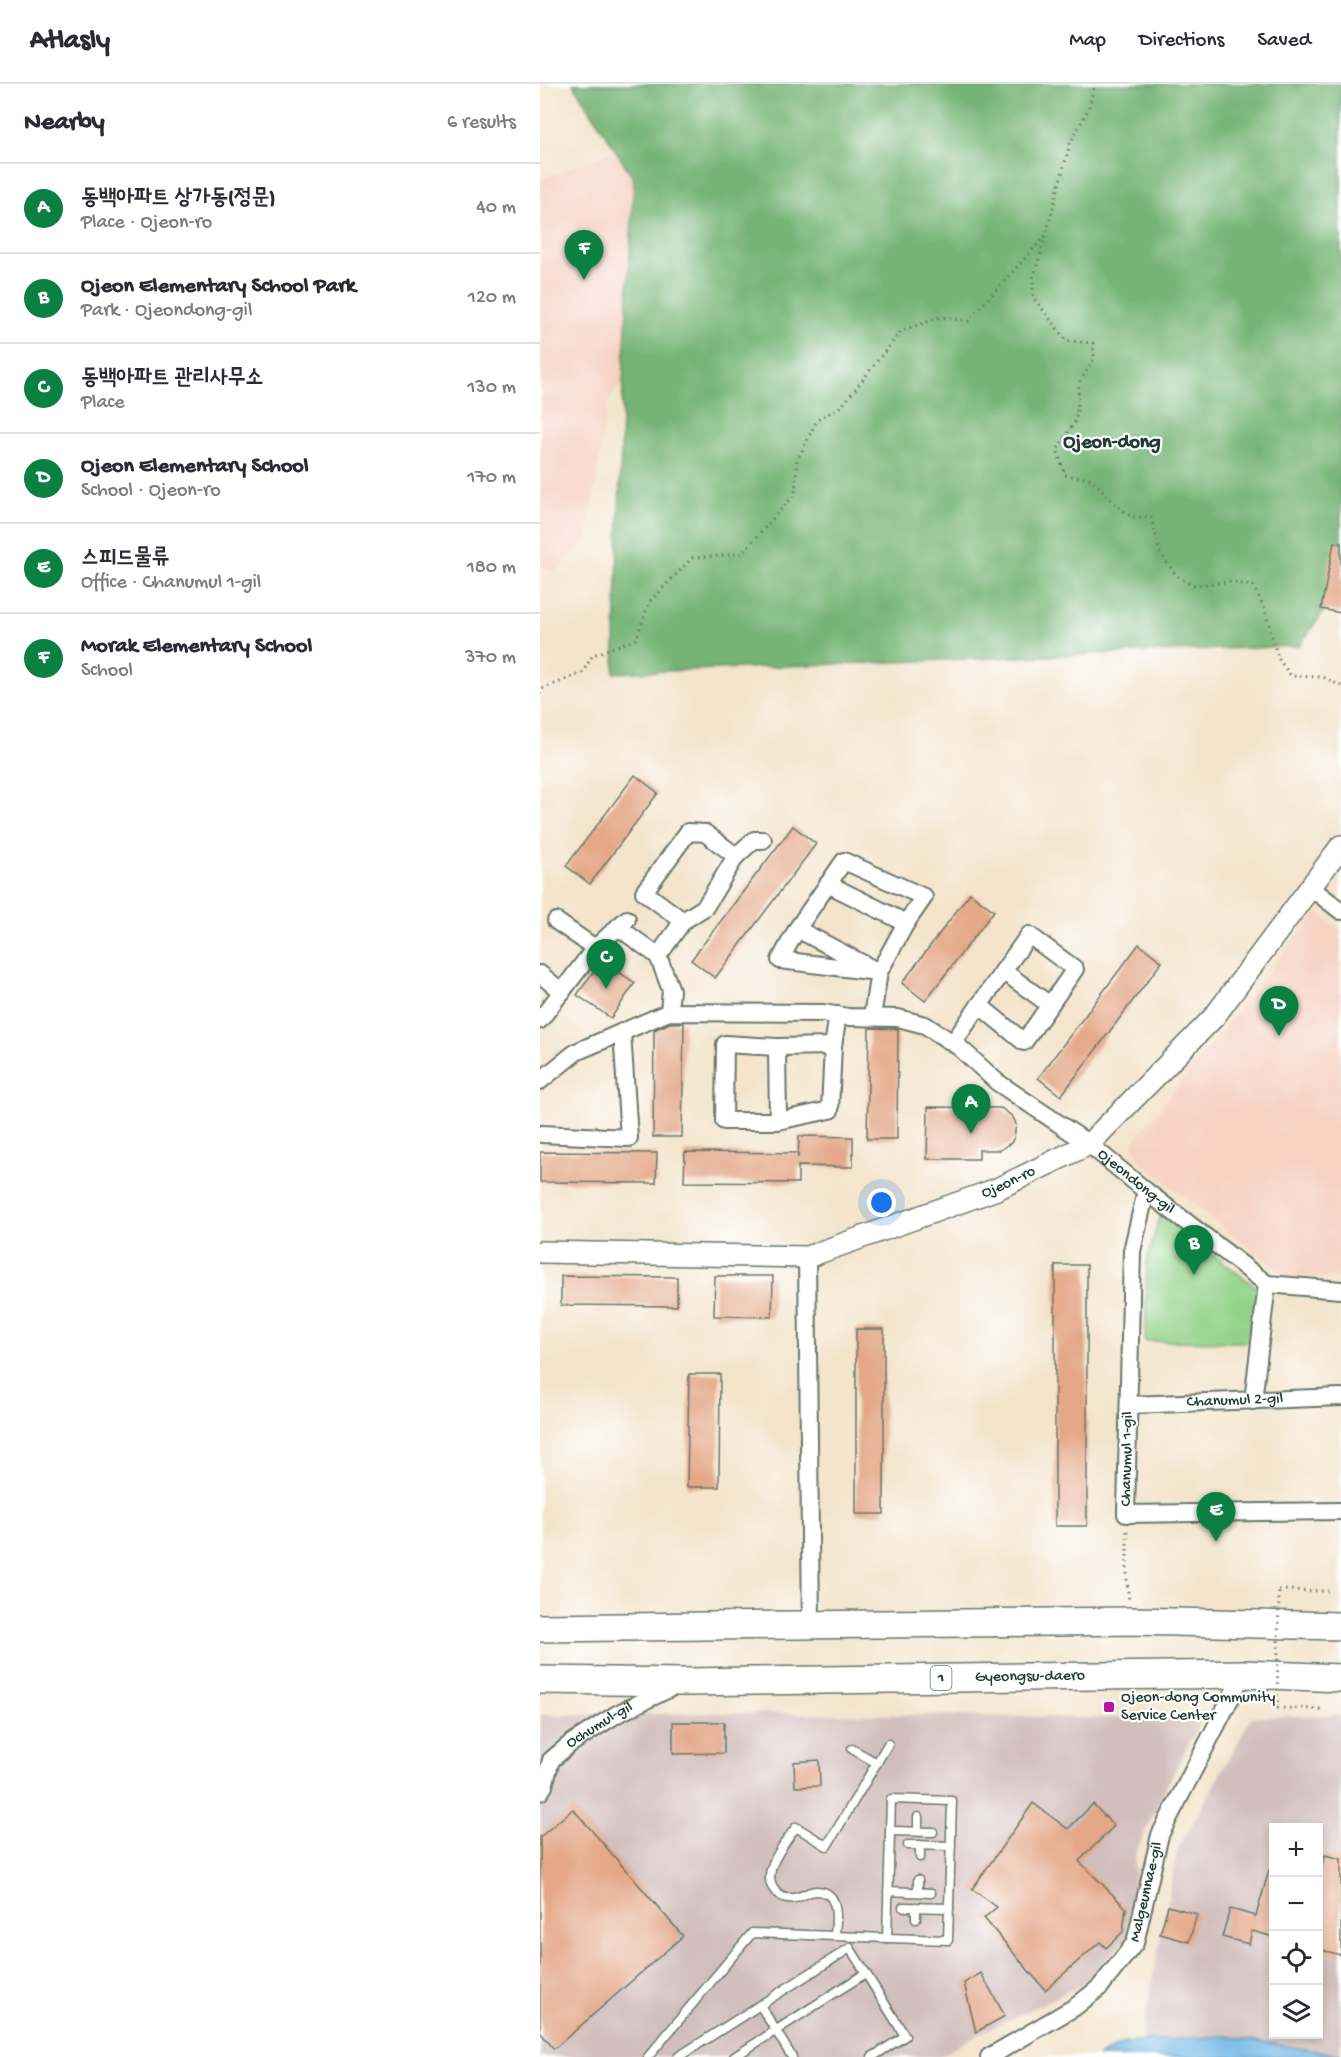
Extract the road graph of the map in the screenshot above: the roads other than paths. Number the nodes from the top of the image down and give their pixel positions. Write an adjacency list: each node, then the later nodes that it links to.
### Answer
1 (763, 840): 3 (street)
2 (1341, 846): 5 (street, Ojeon-ro)
3 (736, 856): 8 (street); 8 (street)
4 (828, 884): 9 (street); 9 (street); 10 (street)
5 (1310, 887): 6 (street); 30 (street, Ojeon-ro)
6 (1341, 911)
7 (556, 921): 11 (street)
8 (683, 921): 12 (street)
9 (906, 923): 14 (street)
10 (797, 928): 14 (street); 14 (street)
11 (595, 948): 12 (street); 16 (street)
12 (658, 956): 19 (street)
13 (1003, 971): 17 (street); 18 (street); 18 (street)
14 (879, 972): 21 (street)
15 (540, 974): 16 (street)
16 (562, 992): 22 (street)
17 (979, 1005): 18 (street); 24 (street)
18 (1050, 1005)
19 (669, 1012): 20 (street, Ojeondong-gil); 23 (street)
20 (838, 1015): 21 (street, Ojeondong-gil); 25 (street)
21 (872, 1017): 24 (street, Ojeondong-gil)
22 (540, 1020)
23 (622, 1032): 27 (street); 29 (street)
24 (953, 1043): 30 (street, Ojeondong-gil)
25 (833, 1046): 26 (street); 28 (street)
26 (777, 1047): 28 (street); 28 (street)
27 (540, 1081)
28 (778, 1121)
29 (541, 1134)
30 (1089, 1144): 31 (street, Ojeondong-gil); 33 (street, Ojeon-ro)
31 (1146, 1191): 34 (street, Ojeondong-gil); 38 (street, Chanumul 1-gil)
32 (540, 1252): 33 (street, Ojeon-ro)
33 (807, 1257): 40 (street)
34 (1267, 1284): 35 (street); 37 (street)
35 (1341, 1290)
36 (1341, 1397): 37 (street, Chanumul 2-gil)
37 (1253, 1401): 38 (street, Chanumul 2-gil)
38 (1129, 1405): 39 (street, Chanumul 1-gil)
39 (1341, 1511)
40 (811, 1626): 41 (main road); 42 (main road)
41 (1341, 1626)
42 (540, 1628)
43 (1243, 1674): 44 (main road, Gyeongsu-daero / 1); 46 (main road, Gyeongsu-daero / 1); 77 (street, Malgeunnae-gil)
44 (1341, 1678)
45 (540, 1680): 46 (main road, Gyeongsu-daero / 1)
46 (684, 1682): 50 (street, Ochumul-gil)
47 (888, 1744): 49 (lane)
48 (852, 1749): 49 (lane)
49 (877, 1763): 67 (lane)
50 (540, 1792)
51 (918, 1818): 53 (lane)
52 (890, 1831): 53 (lane); 57 (lane); 60 (lane)
53 (918, 1831): 54 (lane)
54 (933, 1832)
55 (908, 1845): 56 (lane)
56 (920, 1845): 57 (lane); 58 (lane)
57 (951, 1846): 65 (lane)
58 (920, 1857)
59 (918, 1881): 61 (lane)
60 (888, 1891): 61 (lane); 68 (lane)
61 (918, 1892): 62 (lane)
62 (931, 1893)
63 (903, 1907): 64 (lane)
64 (916, 1907): 65 (lane); 66 (lane)
65 (949, 1908): 68 (lane)
66 (916, 1919)
67 (835, 1936): 68 (lane); 72 (lane)
68 (887, 1938)
69 (866, 1973): 70 (lane); 71 (lane); 76 (lane)
70 (760, 2005): 71 (lane); 73 (lane)
71 (776, 2031): 74 (lane); 75 (lane)
72 (648, 2057)
73 (678, 2057)
74 (734, 2057)
75 (792, 2057)
76 (872, 2057)
77 (989, 2057)

